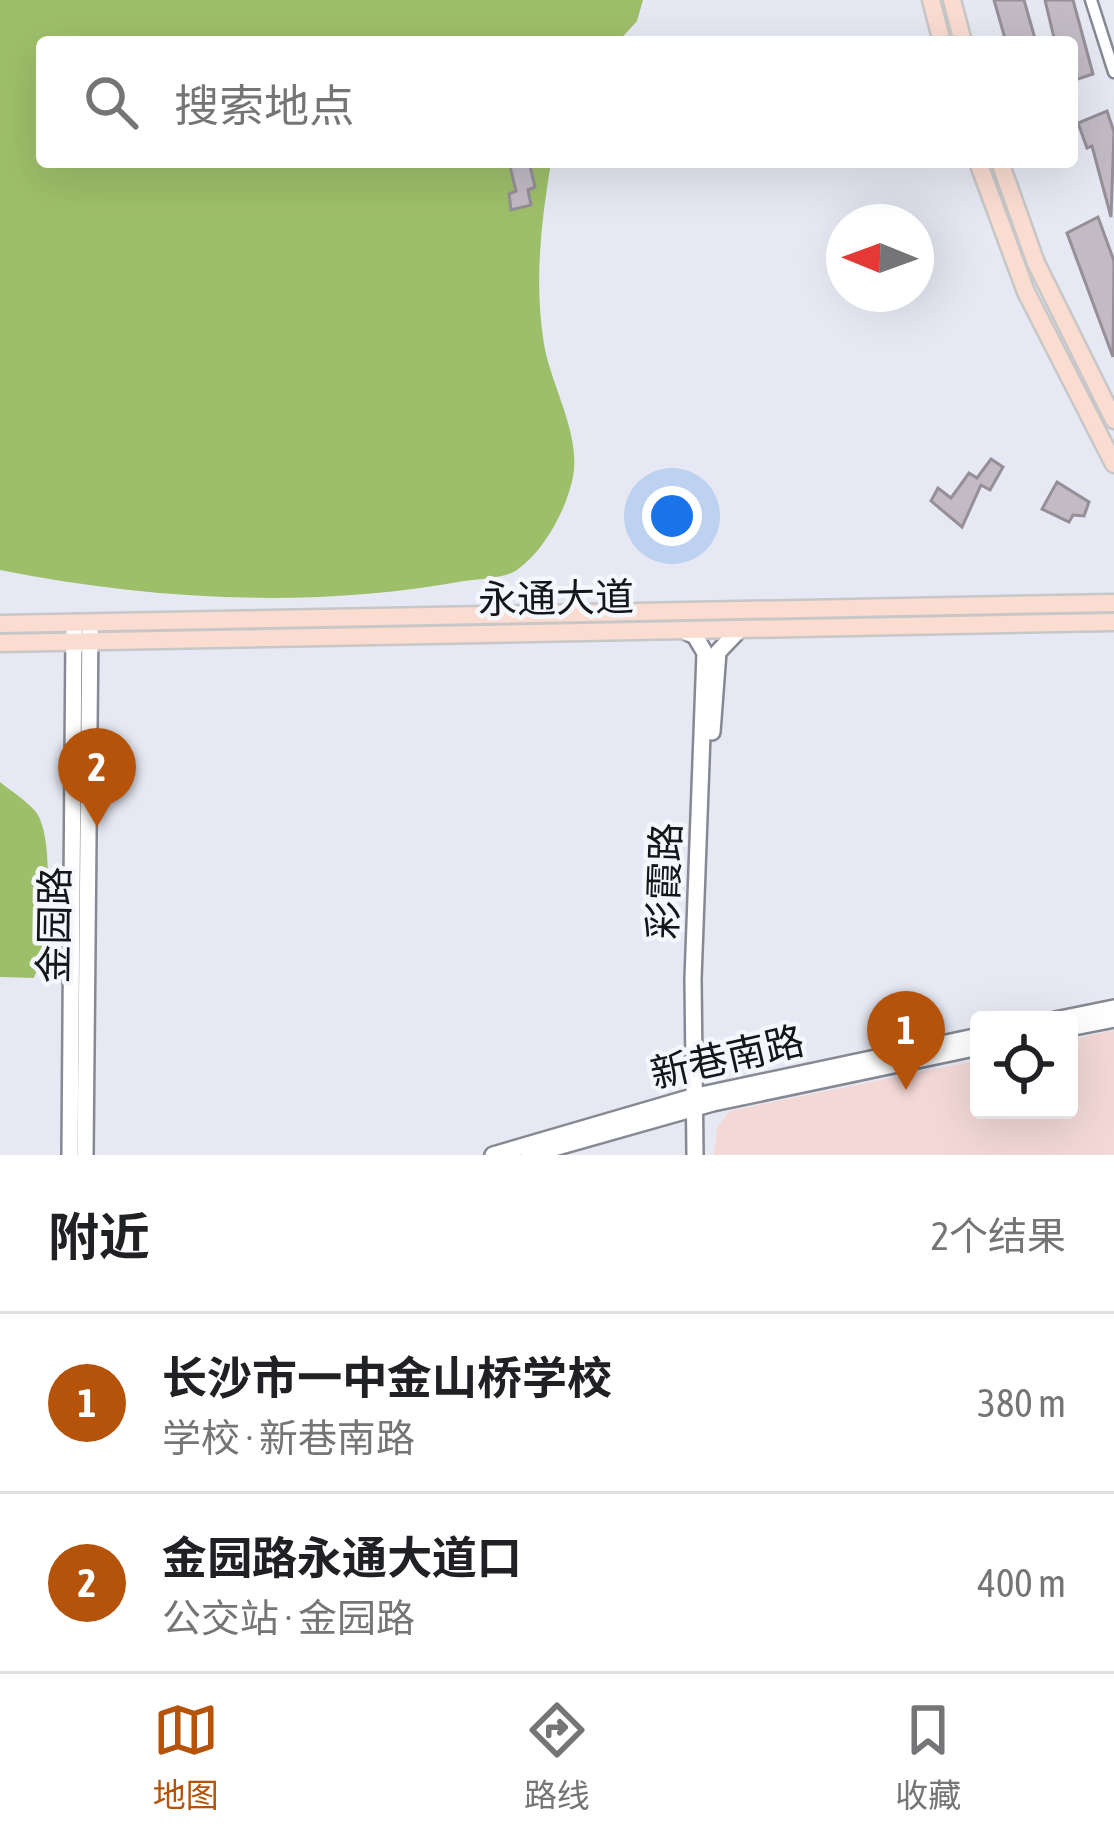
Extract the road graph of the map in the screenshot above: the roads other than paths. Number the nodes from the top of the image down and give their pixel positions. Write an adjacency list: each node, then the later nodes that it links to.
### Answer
1 (932, 0): 4 (main road)
2 (952, 0): 5 (main road)
3 (1091, 0): 6 (street)
4 (941, 36)
5 (961, 36)
6 (1114, 72)
7 (980, 168): 10 (main road)
8 (1002, 168): 9 (main road)
9 (1114, 420)
10 (1114, 464)
11 (1114, 594): 13 (main road)
12 (1114, 603): 13 (main road, 永通大道)
13 (1079, 604): 18 (main road, 永通大道)
14 (1114, 622): 16 (main road, 永通大道)
15 (0, 624): 18 (main road, 永通大道)
16 (743, 627): 17 (main road, 永通大道); 29 (main road, 彩霞路)
17 (674, 629): 19 (main road, 永通大道); 29 (main road, 彩霞路)
18 (82, 632): 19 (main road, 永通大道); 20 (main road, 永通大道); 22 (main road, 金园路)
19 (119, 641): 22 (main road)
20 (40, 642): 21 (main road, 永通大道); 22 (main road)
21 (0, 643)
22 (82, 670): 30 (main road, 金园路); 31 (main road, 金园路)
23 (1114, 1008): 24 (main road)
24 (1078, 1015)
25 (1114, 1019): 26 (main road)
26 (1078, 1026)
27 (970, 1038): 29 (main road, 新巷南路)
28 (970, 1049): 29 (main road, 新巷南路)
29 (697, 1102): 32 (main road, 新巷南路); 33 (main road, 新巷南路); 34 (main road, 彩霞路); 35 (main road, 彩霞路)
30 (70, 1155)
31 (85, 1155)
32 (493, 1155)
33 (529, 1155)
34 (694, 1155)
35 (705, 1155)

